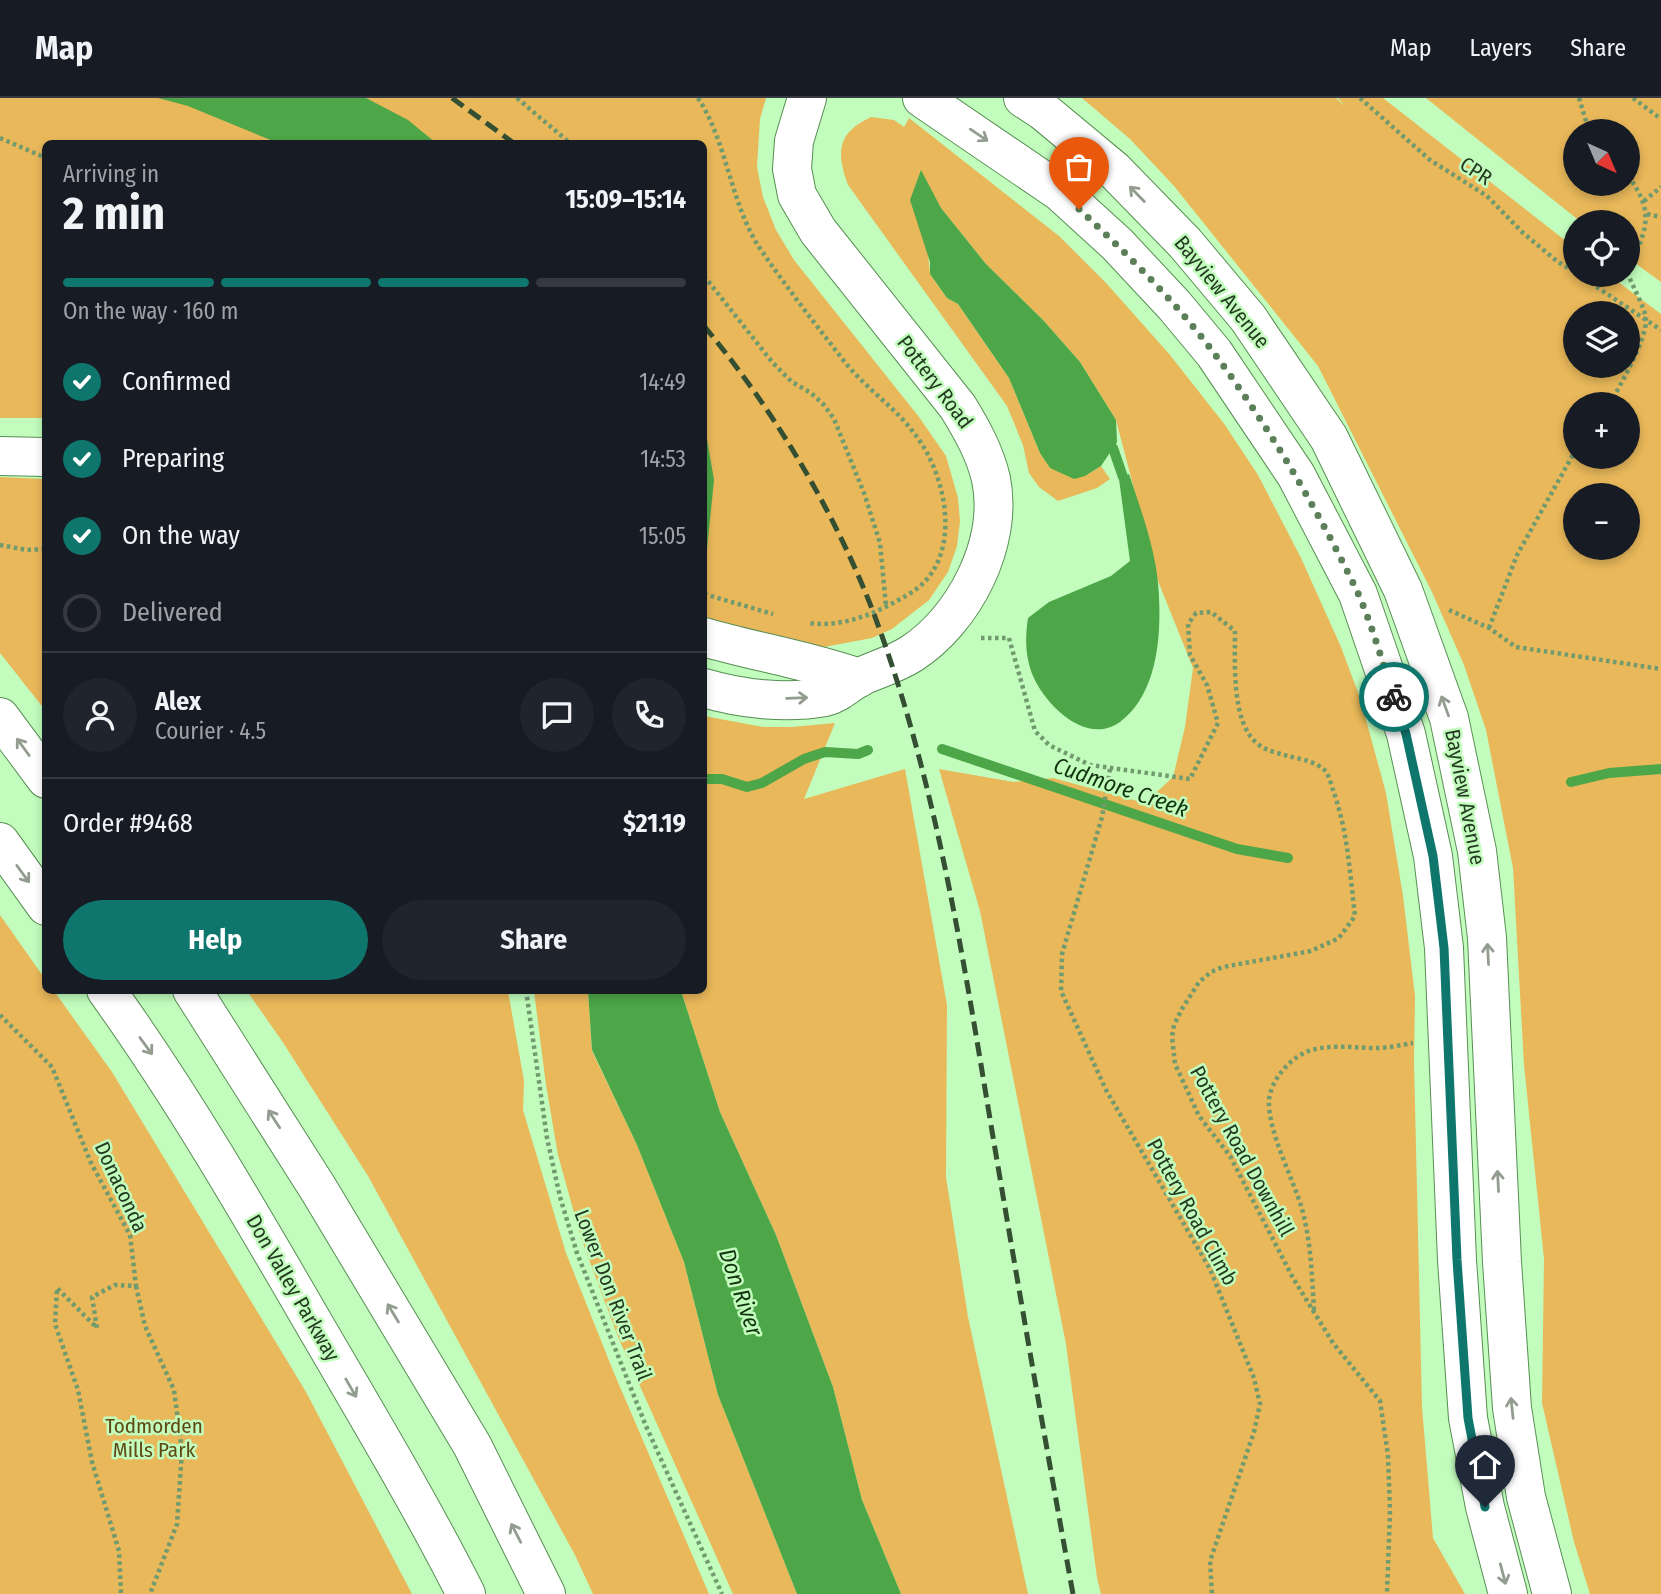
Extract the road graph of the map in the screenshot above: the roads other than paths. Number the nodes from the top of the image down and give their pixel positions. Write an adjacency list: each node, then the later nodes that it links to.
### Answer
1 (807, 98): 7 (main road, Pottery Road)
2 (922, 98): 17 (main road, Bayview Avenue, one-way to 17)
3 (1023, 98): 18 (main road, Bayview Avenue, one-way to 3)
4 (0, 457): 5 (main road)
5 (42, 457)
6 (707, 638): 7 (main road)
7 (859, 678): 8 (main road, Pottery Road, one-way to 7)
8 (717, 692)
9 (0, 717): 10 (main road, one-way to 9)
10 (42, 774)
11 (0, 842): 12 (main road, one-way to 12)
12 (42, 900)
13 (109, 994): 15 (main road, Don Valley Parkway, one-way to 15)
14 (195, 994): 16 (main road, one-way to 14)
15 (466, 1594)
16 (546, 1594)
17 (1508, 1594)
18 (1552, 1594)

